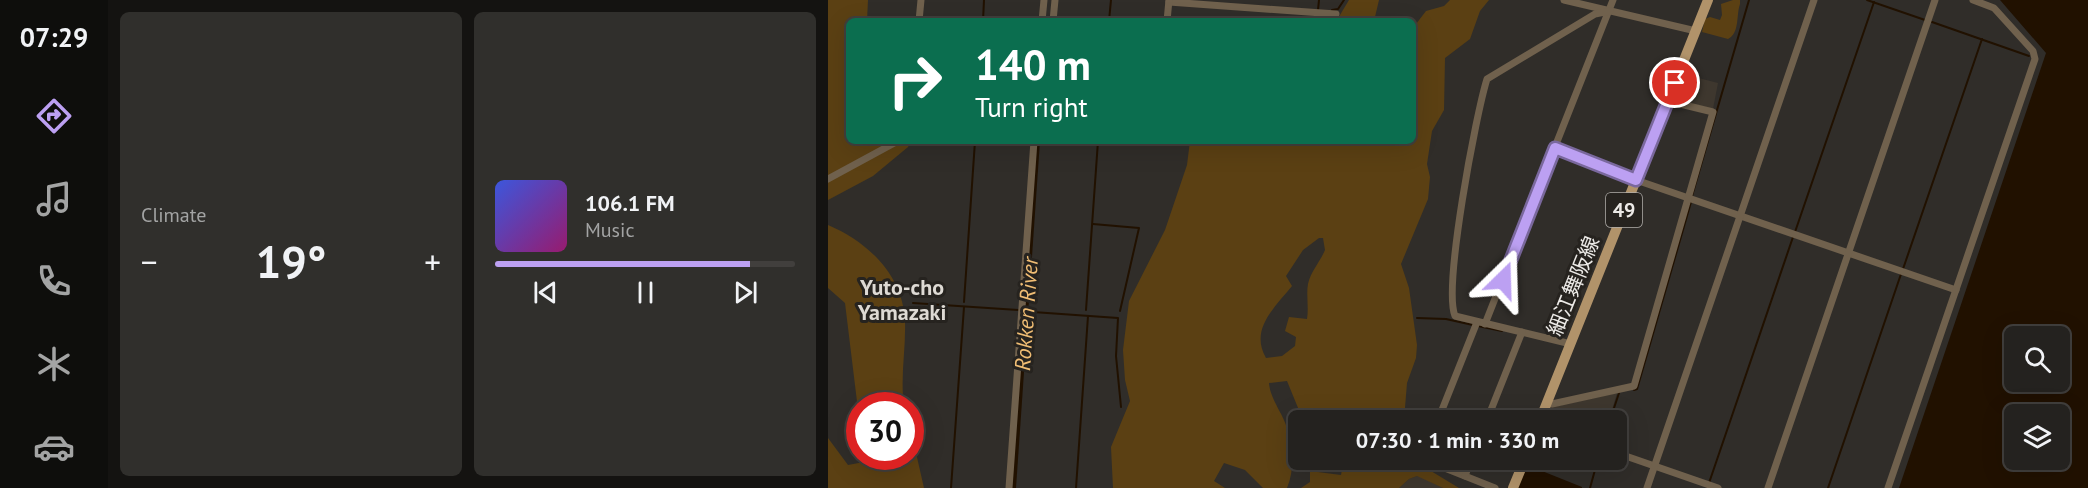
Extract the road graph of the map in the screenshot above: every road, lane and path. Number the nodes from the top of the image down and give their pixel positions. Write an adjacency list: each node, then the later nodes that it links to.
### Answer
1 (921, 0): 15 (street)
2 (1044, 0): 16 (street)
3 (1055, 0): 17 (street)
4 (1274, 0): 12 (street)
5 (1564, 0): 13 (street)
6 (1613, 0): 13 (street)
7 (1708, 0): 19 (main road, 細江舞阪線 / 49)
8 (1814, 0): 27 (street)
9 (1935, 0): 28 (street)
10 (1974, 0): 29 (street)
11 (1169, 1): 12 (street); 18 (street)
12 (1275, 10): 14 (street)
13 (1610, 11): 19 (street); 23 (street); 30 (street)
14 (1336, 14)
15 (919, 18)
16 (1042, 18)
17 (1053, 18)
18 (1167, 18)
19 (1696, 31): 20 (main road, 細江舞阪線 / 49)
20 (1668, 101): 25 (main road, 細江舞阪線 / 49); 26 (street)
21 (892, 144): 24 (street)
22 (1034, 144): 44 (street)
23 (1555, 148): 25 (street); 31 (street)
24 (828, 179)
25 (1636, 180): 26 (street); 33 (main road, 細江舞阪線 / 49)
26 (1689, 198): 27 (street); 34 (street)
27 (1740, 216): 28 (street); 39 (street)
28 (1849, 253): 29 (street); 49 (street)
29 (1956, 290): 50 (street)
30 (1477, 322): 31 (street); 35 (street)
31 (1485, 324): 32 (street)
32 (1521, 332): 33 (street); 36 (street)
33 (1571, 344): 34 (main road, 細江舞阪線 / 49)
34 (1548, 402): 37 (main road, 細江舞阪線 / 49)
35 (1442, 410)
36 (1491, 410)
37 (1544, 410)
38 (1627, 457): 39 (street)
39 (1654, 466): 47 (street); 48 (street)
40 (1450, 470): 43 (street)
41 (1467, 470): 43 (street)
42 (1520, 470): 46 (main road)
43 (1465, 476): 45 (street)
44 (1009, 488)
45 (1495, 488)
46 (1513, 488)
47 (1647, 488)
48 (1719, 488)
49 (1768, 488)
50 (1888, 488)

